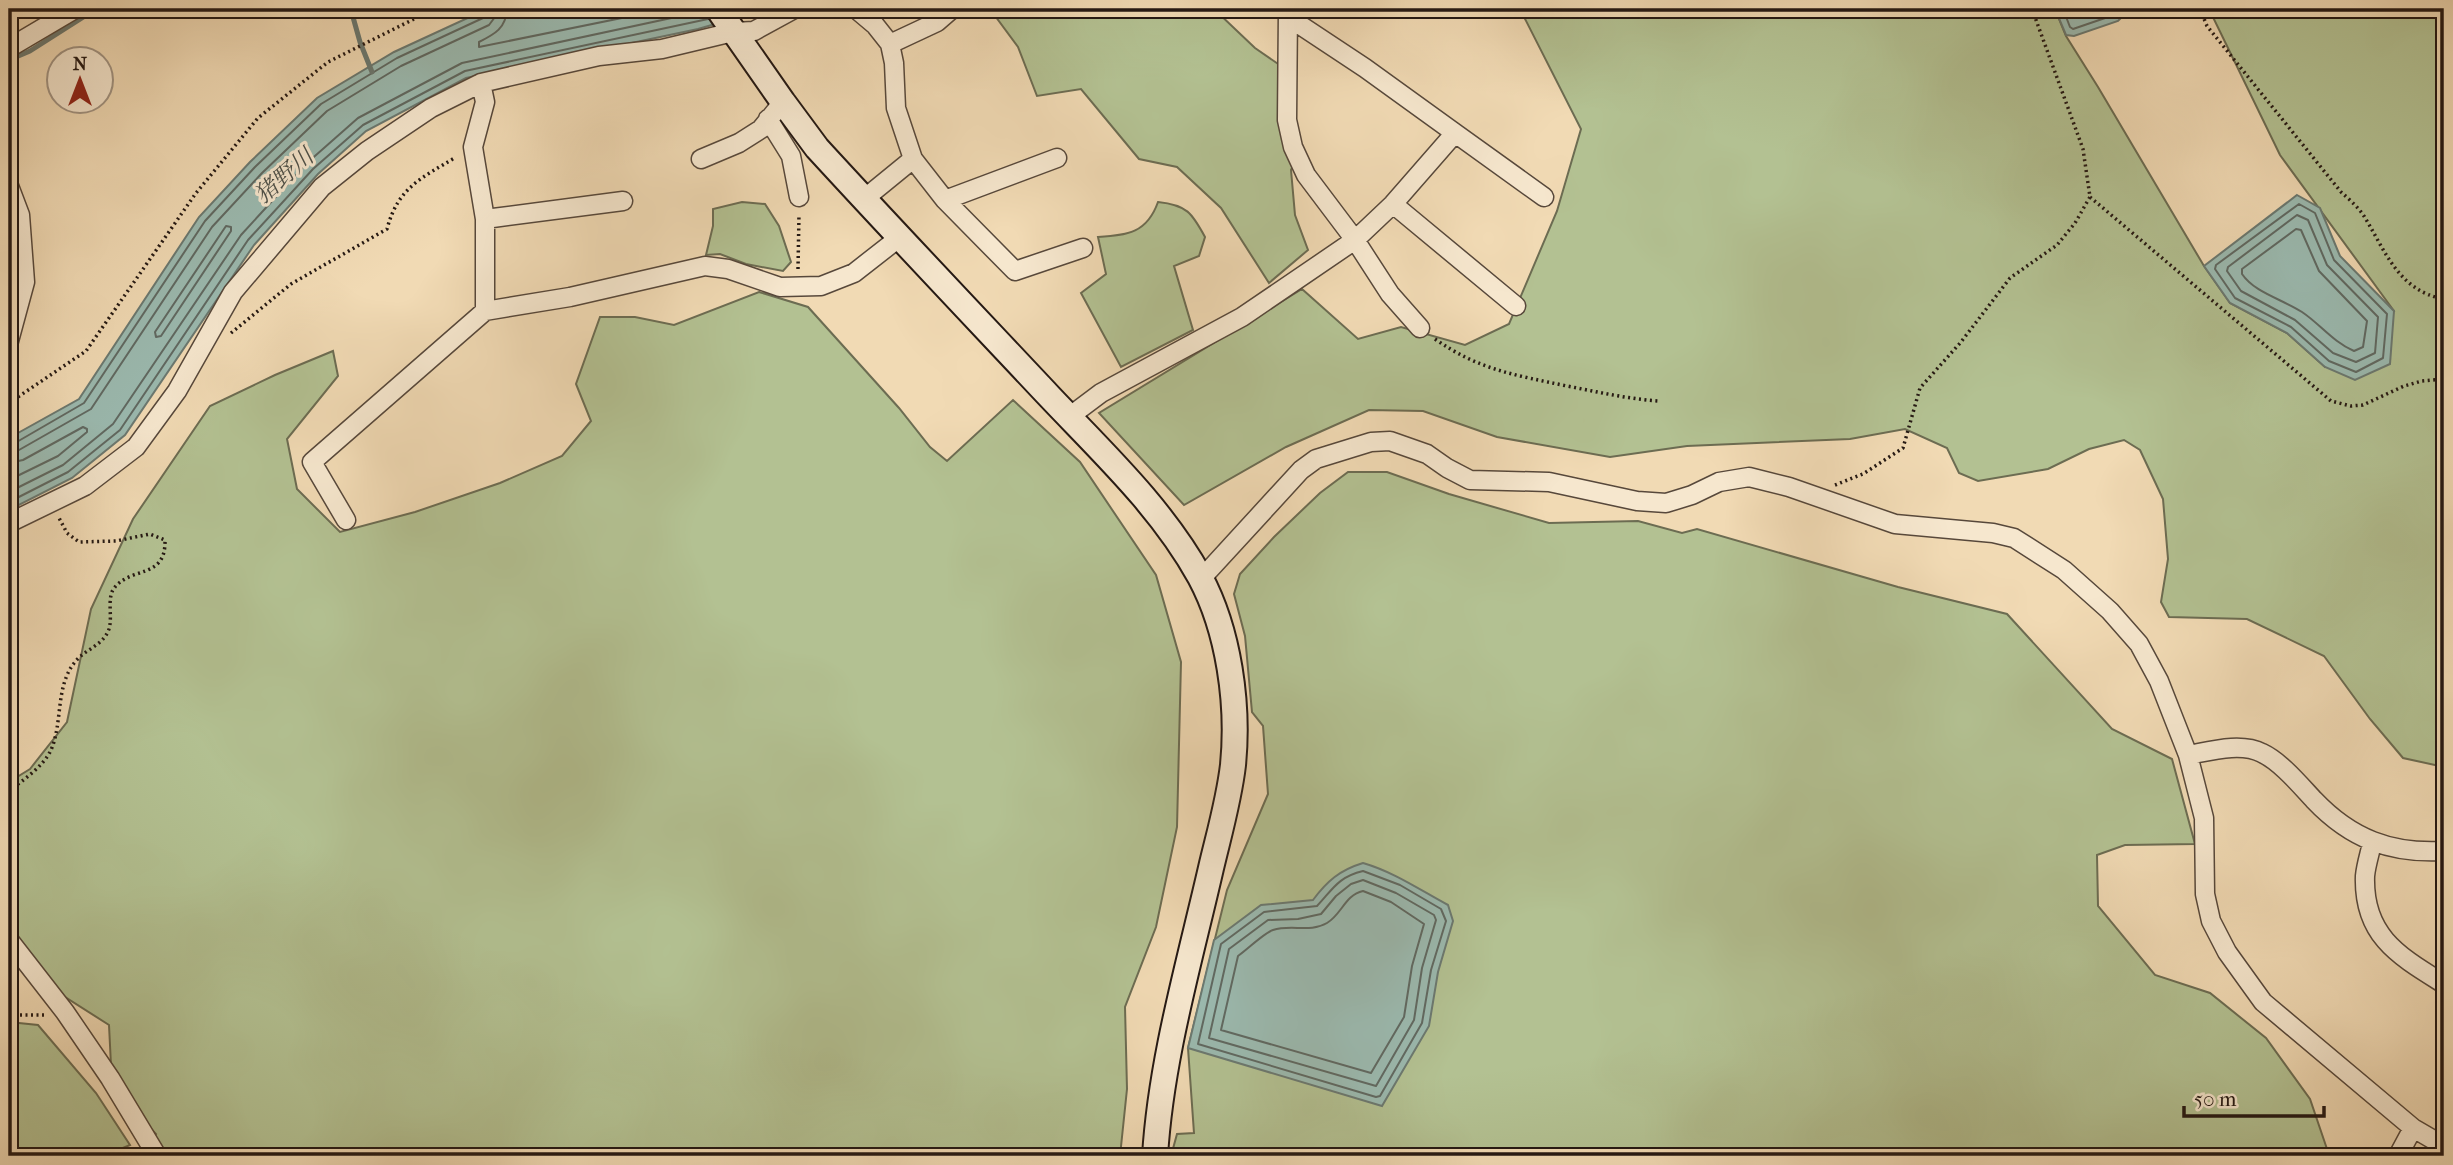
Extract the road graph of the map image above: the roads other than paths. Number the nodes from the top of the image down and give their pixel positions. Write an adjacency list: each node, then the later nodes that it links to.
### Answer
1 (75, 9): 9 (street)
2 (718, 9): 7 (street)
3 (794, 9): 7 (street)
4 (856, 9): 8 (street)
5 (952, 9): 8 (street)
6 (1288, 13): 12 (street); 25 (street)
7 (733, 32): 10 (street); 11 (street)
8 (890, 44): 15 (street)
9 (9, 48)
10 (481, 83): 23 (street); 33 (street)
11 (775, 111): 14 (street); 17 (street); 19 (street)
12 (1455, 133): 18 (street); 22 (street)
13 (1057, 158): 20 (street)
14 (701, 159)
15 (913, 159): 19 (street); 20 (street)
16 (9, 186): 30 (street)
17 (799, 197)
18 (1544, 197)
19 (864, 199): 24 (street)
20 (945, 200): 26 (street)
21 (622, 201): 23 (street)
22 (1393, 204): 25 (street); 27 (street)
23 (485, 219): 28 (street)
24 (900, 237): 28 (street); 31 (street)
25 (1356, 240): 29 (street); 31 (street)
26 (1083, 248)
27 (1516, 306)
28 (485, 311): 32 (street)
29 (1420, 328)
30 (9, 341)
31 (1069, 417): 34 (street)
32 (346, 520)
33 (9, 523)
34 (1201, 579): 35 (street); 43 (street)
35 (2188, 755): 36 (street); 40 (street)
36 (2372, 843): 37 (street); 39 (street)
37 (2444, 851)
38 (9, 940): 42 (street)
39 (2444, 984)
40 (2413, 1128): 41 (street); 44 (street)
41 (2444, 1146)
42 (157, 1156)
43 (1154, 1156)
44 (2398, 1156)

